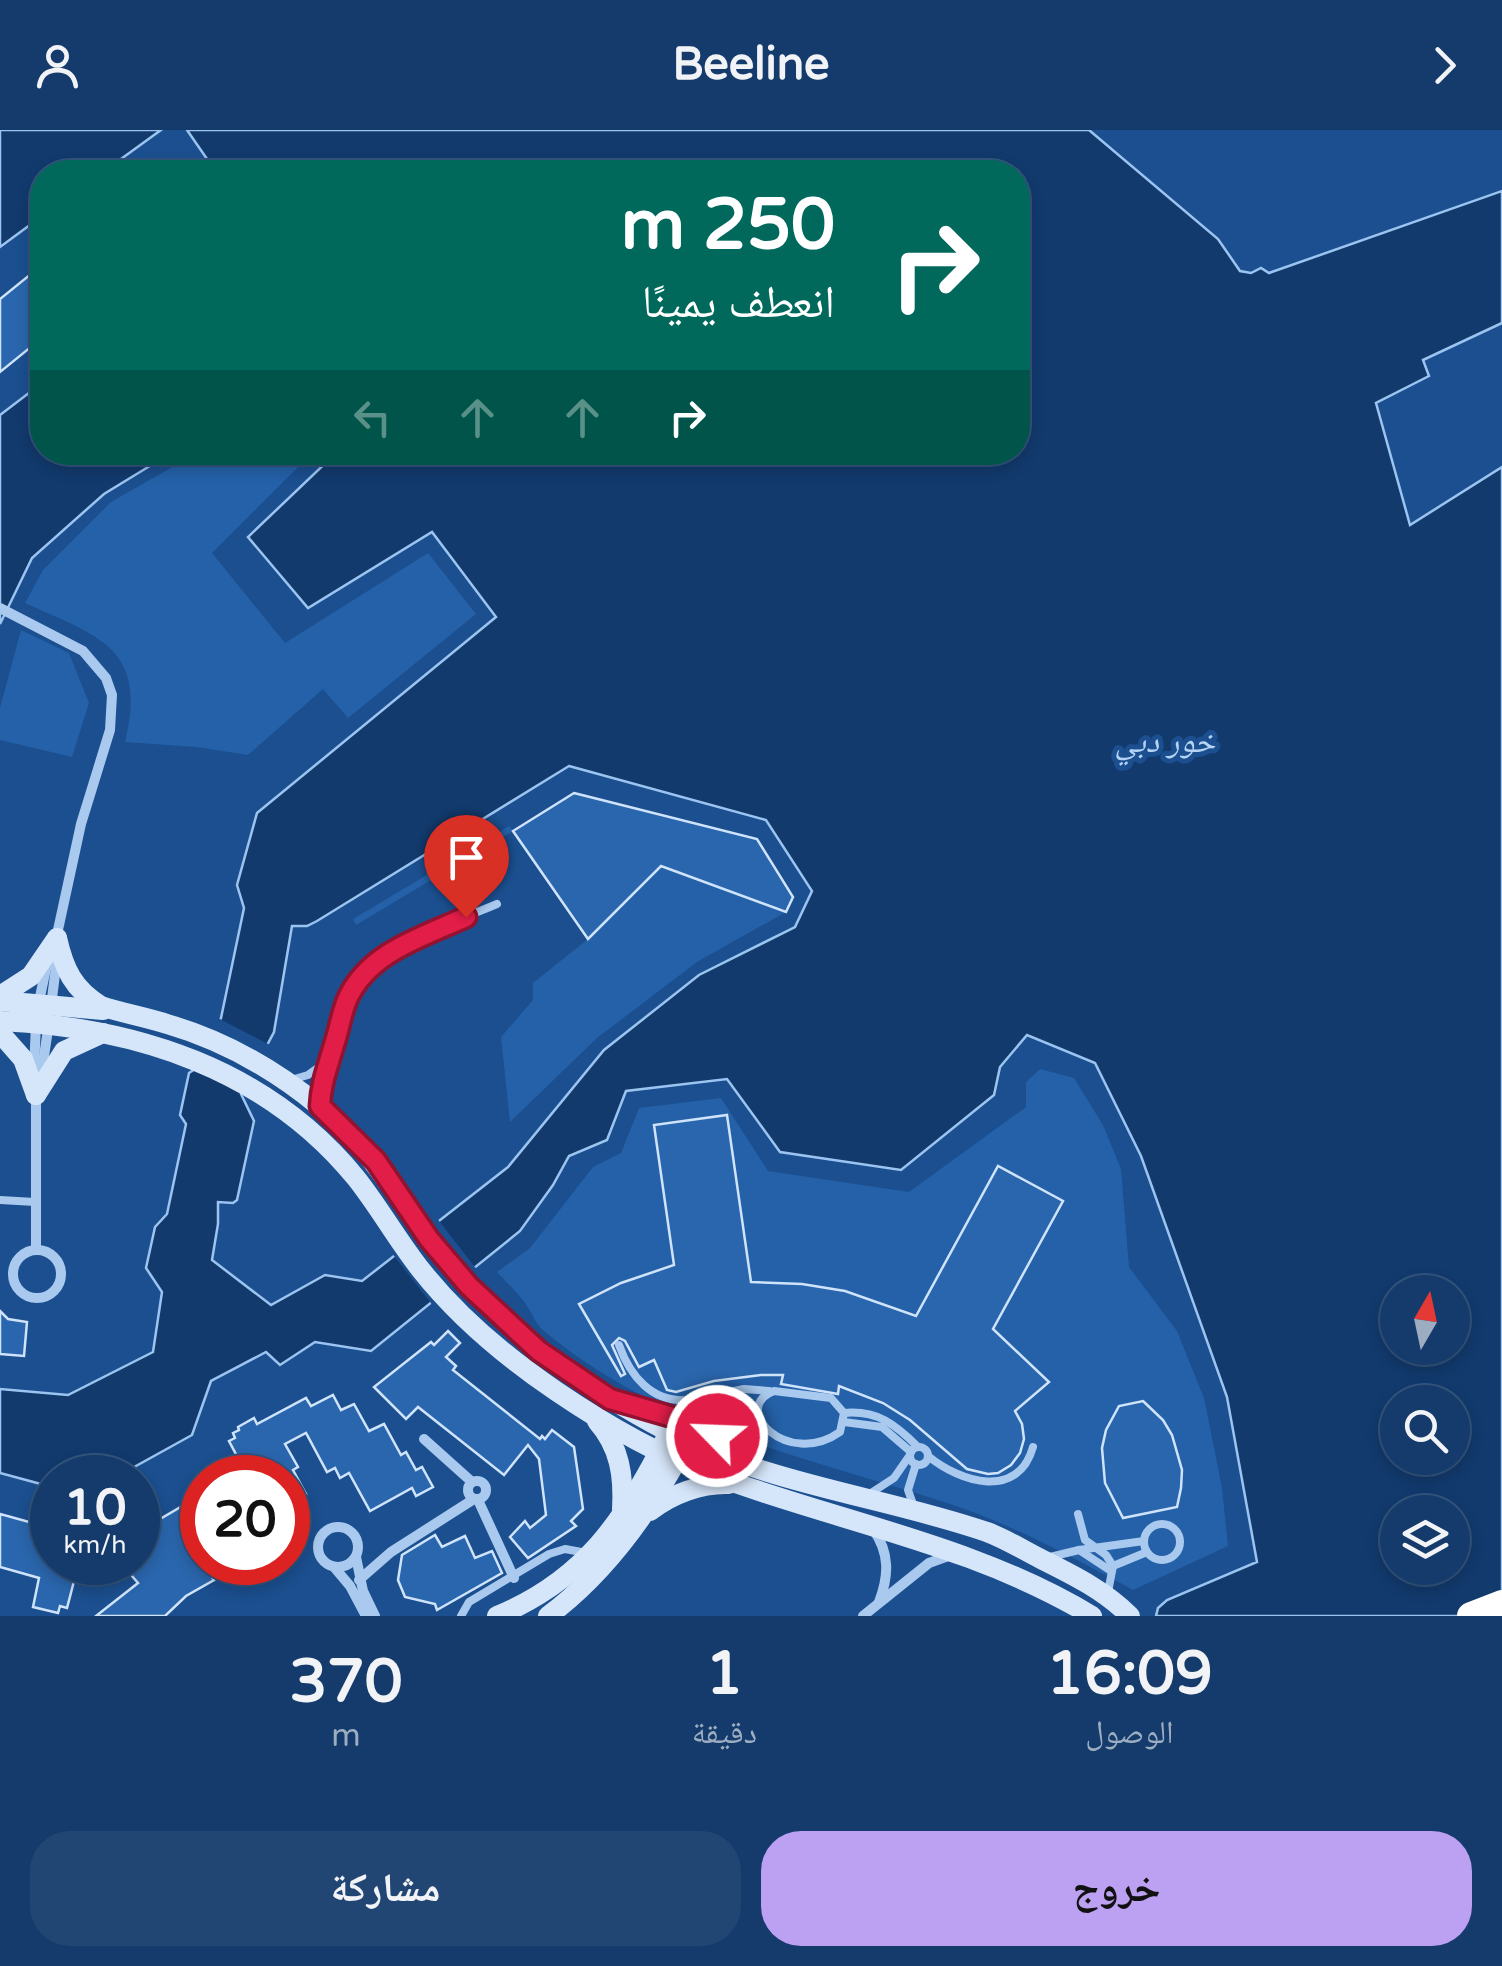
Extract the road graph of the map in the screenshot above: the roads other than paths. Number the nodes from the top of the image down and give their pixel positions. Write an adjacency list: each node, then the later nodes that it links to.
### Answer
1 (0, 608): 3 (street)
2 (497, 904): 10 (lane)
3 (57, 938): 4 (street); 5 (street); 6 (street)
4 (0, 998): 6 (street)
5 (117, 1012): 6 (street); 11 (street)
6 (44, 1013): 7 (street); 8 (street); 12 (street)
7 (0, 1022)
8 (105, 1032): 12 (street); 23 (street)
9 (0, 1033): 12 (street)
10 (326, 1062): 11 (lane); 13 (lane)
11 (286, 1081): 13 (street)
12 (36, 1095): 15 (street)
13 (320, 1106): 20 (street)
14 (0, 1200): 15 (lane)
15 (34, 1202): 16 (street)
16 (36, 1250): 16 (street)
17 (619, 1345): 19 (lane)
18 (774, 1391): 19 (lane); 22 (lane); 25 (lane)
19 (715, 1398): 21 (lane); 24 (lane)
20 (610, 1399): 24 (lane); 28 (street)
21 (725, 1405): 22 (lane); 26 (lane)
22 (758, 1407): 25 (lane)
23 (589, 1412): 28 (street); 39 (street)
24 (696, 1418): 26 (lane)
25 (844, 1418): 30 (lane)
26 (715, 1427): 32 (lane)
27 (424, 1439): 36 (street)
28 (673, 1446): 32 (street); 34 (street); 39 (street)
29 (1033, 1447): 31 (lane)
30 (913, 1451): 31 (lane); 33 (lane); 35 (lane)
31 (928, 1456): 33 (lane)
32 (723, 1457): 35 (street)
33 (916, 1464): 37 (lane)
34 (747, 1485): 39 (street); 40 (street)
35 (851, 1495): 37 (street)
36 (476, 1500): 52 (street); 53 (street)
37 (921, 1513): 41 (street)
38 (1078, 1514): 43 (lane)
39 (630, 1518): 46 (street); 61 (street)
40 (878, 1527): 41 (street); 47 (street); 55 (street)
41 (987, 1532): 49 (street)
42 (1144, 1542): 43 (lane); 45 (lane); 45 (lane)
43 (1095, 1548): 44 (lane); 51 (lane)
44 (1079, 1550): 49 (lane); 51 (lane)
45 (1147, 1552): 51 (lane)
46 (591, 1554): 52 (lane); 60 (street)
47 (961, 1554): 55 (street); 63 (street)
48 (356, 1556): 50 (street); 50 (street); 53 (street)
49 (1043, 1560): 54 (street)
50 (333, 1567): 53 (street)
51 (1112, 1568): 54 (lane)
52 (514, 1578): 59 (lane)
53 (359, 1588): 57 (street); 58 (street)
54 (1108, 1597): 64 (street)
55 (879, 1602): 62 (street)
56 (1502, 1604): 65 (highway)
57 (366, 1616)
58 (375, 1616)
59 (461, 1616)
60 (497, 1616)
61 (548, 1616)
62 (863, 1616)
63 (1092, 1616)
64 (1130, 1616)
65 (1471, 1616)

